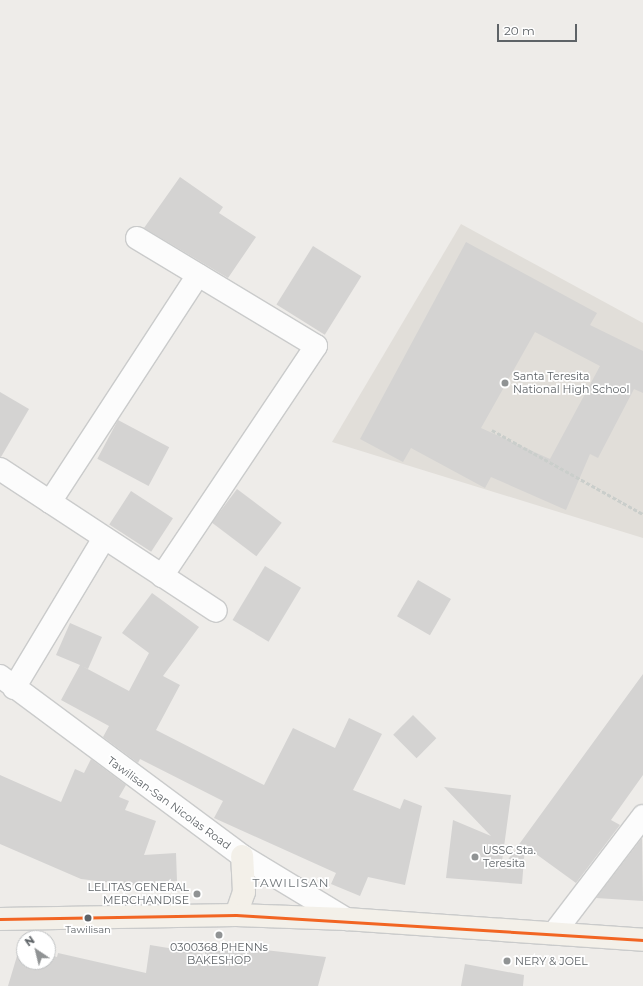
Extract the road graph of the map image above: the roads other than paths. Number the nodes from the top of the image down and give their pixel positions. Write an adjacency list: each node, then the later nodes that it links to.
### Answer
1 (136, 238): 2 (street)
2 (198, 275): 4 (street); 6 (street)
3 (0, 469): 4 (street)
4 (50, 502): 5 (street)
5 (104, 538): 6 (street); 8 (street)
6 (162, 576): 7 (street)
7 (216, 611)
8 (7, 682): 10 (street, Tawilisan-San Nicolas Road)
9 (643, 816): 14 (street)
10 (242, 856): 11 (main road); 13 (street, Tawilisan-San Nicolas Road)
11 (236, 915): 12 (main road); 13 (main road)
12 (0, 919)
13 (346, 919): 14 (main road)
14 (554, 933): 15 (main road)
15 (643, 940)

